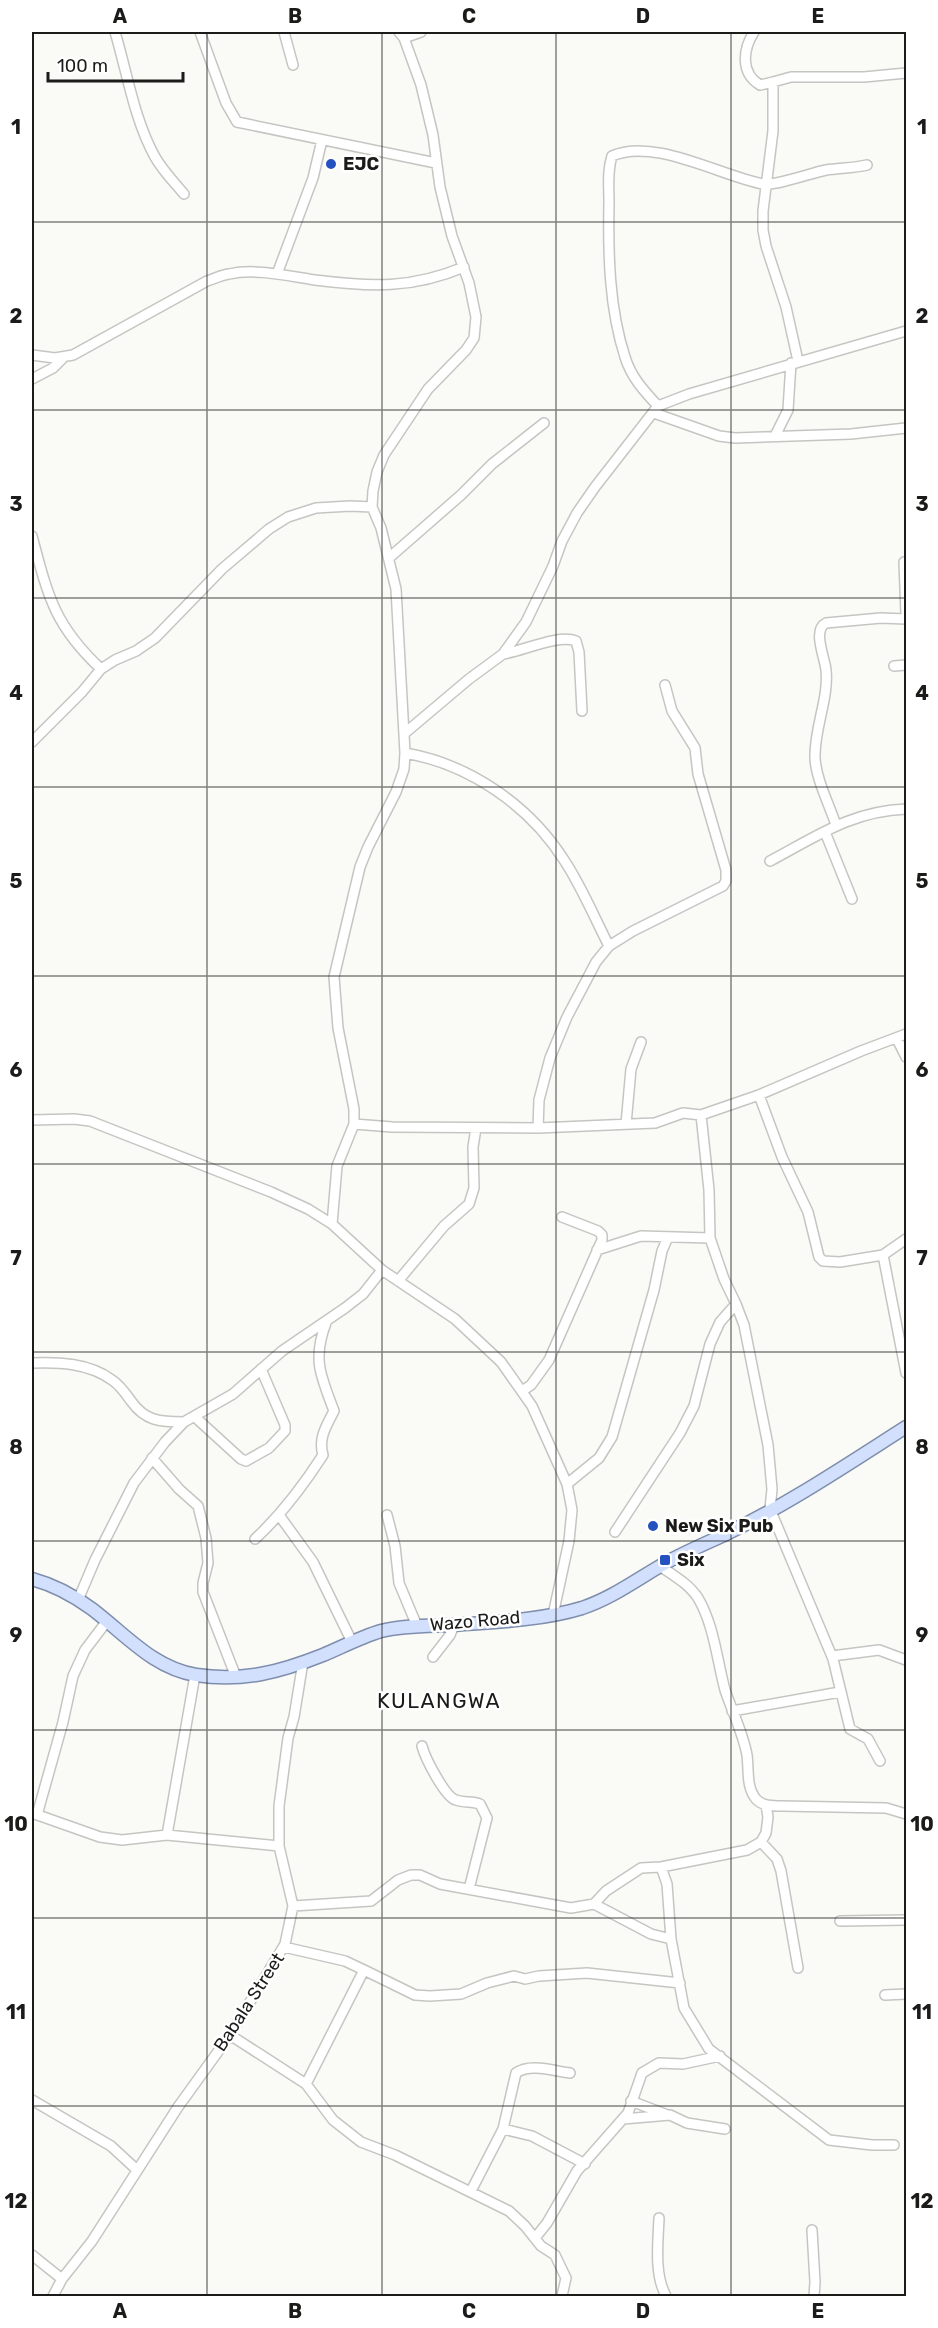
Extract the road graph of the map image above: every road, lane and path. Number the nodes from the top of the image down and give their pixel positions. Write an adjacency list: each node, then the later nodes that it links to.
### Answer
1 (116, 32): 14 (street)
2 (200, 32): 10 (street)
3 (284, 32): 7 (street)
4 (421, 32): 6 (street)
5 (754, 32): 9 (street)
6 (401, 35): 11 (street)
7 (293, 65)
8 (906, 73): 9 (street)
9 (773, 82): 13 (street)
10 (322, 140): 11 (street); 16 (street)
11 (436, 163): 15 (street)
12 (867, 165): 13 (street)
13 (766, 185): 20 (street); 22 (street)
14 (184, 194)
15 (464, 267): 16 (street); 26 (street)
16 (278, 274): 19 (street)
17 (906, 331): 20 (street)
18 (32, 355): 19 (street)
19 (63, 358): 21 (street)
20 (794, 362): 22 (street); 25 (street)
21 (32, 379)
22 (656, 410): 25 (street); 32 (street)
23 (544, 423): 28 (street)
24 (906, 428): 25 (street)
25 (775, 436)
26 (372, 507): 28 (street); 35 (street)
27 (32, 536): 35 (street)
28 (390, 557): 38 (street)
29 (904, 562): 30 (street)
30 (906, 614)
31 (906, 619): 42 (street)
32 (503, 654): 37 (street); 38 (street)
33 (906, 665): 34 (street)
34 (894, 666)
35 (101, 669): 39 (street)
36 (665, 685): 46 (street)
37 (582, 711)
38 (405, 733): 40 (street)
39 (32, 742)
40 (405, 753): 46 (street); 54 (street)
41 (906, 809): 42 (street)
42 (836, 825): 43 (street)
43 (825, 832): 44 (street); 45 (street)
44 (770, 861)
45 (852, 898)
46 (609, 946): 57 (street)
47 (906, 1034): 48 (street)
48 (897, 1039): 50 (street); 51 (street)
49 (641, 1042): 55 (street)
50 (906, 1057)
51 (759, 1095): 52 (street); 64 (street)
52 (701, 1116): 55 (street); 61 (street)
53 (32, 1120): 59 (street)
54 (354, 1124): 56 (street); 59 (street)
55 (626, 1124): 57 (street)
56 (476, 1128): 57 (street); 66 (street)
57 (538, 1128)
58 (562, 1216): 63 (street)
59 (332, 1224): 65 (street)
60 (668, 1237): 61 (street); 63 (street); 77 (street)
61 (710, 1238): 67 (street)
62 (906, 1239): 64 (street)
63 (597, 1250): 72 (street)
64 (883, 1255): 71 (street)
65 (382, 1270): 66 (street); 68 (street)
66 (398, 1281): 72 (street)
67 (736, 1304): 78 (street); 81 (street)
68 (326, 1323): 70 (street); 79 (street)
69 (32, 1363): 74 (street)
70 (261, 1369): 73 (street); 73 (street)
71 (906, 1373)
72 (522, 1391): 77 (street)
73 (195, 1416): 74 (street)
74 (184, 1422): 76 (street)
75 (906, 1427): 78 (main road, Wazo Road)
76 (152, 1458): 85 (street); 96 (street)
77 (567, 1484): 86 (street)
78 (770, 1509): 83 (main road, Wazo Road); 91 (street)
79 (279, 1515): 82 (street); 90 (street)
80 (387, 1515): 89 (street)
81 (615, 1532)
82 (255, 1539)
83 (660, 1566): 86 (main road, Wazo Road); 98 (street)
84 (32, 1580): 85 (main road, Wazo Road)
85 (78, 1600): 87 (main road, Wazo Road)
86 (553, 1615): 88 (main road, Wazo Road)
87 (107, 1621): 95 (main road, Wazo Road); 102 (street)
88 (454, 1625): 89 (main road, Wazo Road); 92 (street)
89 (417, 1626): 90 (main road, Wazo Road)
90 (352, 1642): 94 (main road, Wazo Road)
91 (832, 1656): 93 (street); 97 (street)
92 (433, 1657)
93 (906, 1660)
94 (303, 1662): 96 (main road, Wazo Road); 106 (street, Babala Street)
95 (195, 1675): 96 (main road, Wazo Road); 104 (street)
96 (236, 1677)
97 (840, 1692): 98 (street); 100 (street)
98 (732, 1711): 101 (street)
99 (422, 1746): 108 (street)
100 (880, 1761)
101 (766, 1805): 103 (street); 105 (street)
102 (34, 1814): 104 (street)
103 (906, 1814)
104 (167, 1835): 106 (street)
105 (761, 1842): 107 (street); 115 (street)
106 (279, 1846): 110 (street, Babala Street)
107 (661, 1866): 109 (street); 113 (street)
108 (469, 1889): 109 (street); 110 (street)
109 (594, 1904): 113 (street)
110 (293, 1906): 114 (street, Babala Street)
111 (906, 1920): 112 (street)
112 (840, 1921)
113 (671, 1939): 117 (street)
114 (284, 1947): 116 (street); 120 (street, Babala Street)
115 (798, 1968)
116 (364, 1970): 117 (street); 123 (street)
117 (680, 1983): 121 (street)
118 (906, 1994): 119 (street)
119 (885, 1995)
120 (230, 2035): 123 (street); 132 (street, Babala Street)
121 (720, 2056): 125 (street); 130 (street)
122 (570, 2073): 128 (street)
123 (306, 2084): 133 (street)
124 (32, 2100): 132 (street)
125 (631, 2101): 126 (street); 127 (street)
126 (670, 2115): 127 (street); 129 (street)
127 (623, 2119): 131 (street)
128 (503, 2129): 131 (street); 133 (street)
129 (725, 2130)
130 (894, 2145)
131 (585, 2164): 136 (street)
132 (137, 2170): 138 (street, Babala Street)
133 (471, 2191): 136 (street)
134 (659, 2218): 141 (street)
135 (813, 2230): 142 (street)
136 (535, 2238): 140 (street)
137 (32, 2254): 138 (street)
138 (62, 2279): 139 (street, Babala Street)
139 (53, 2296)
140 (562, 2296)
141 (666, 2296)
142 (814, 2296)

